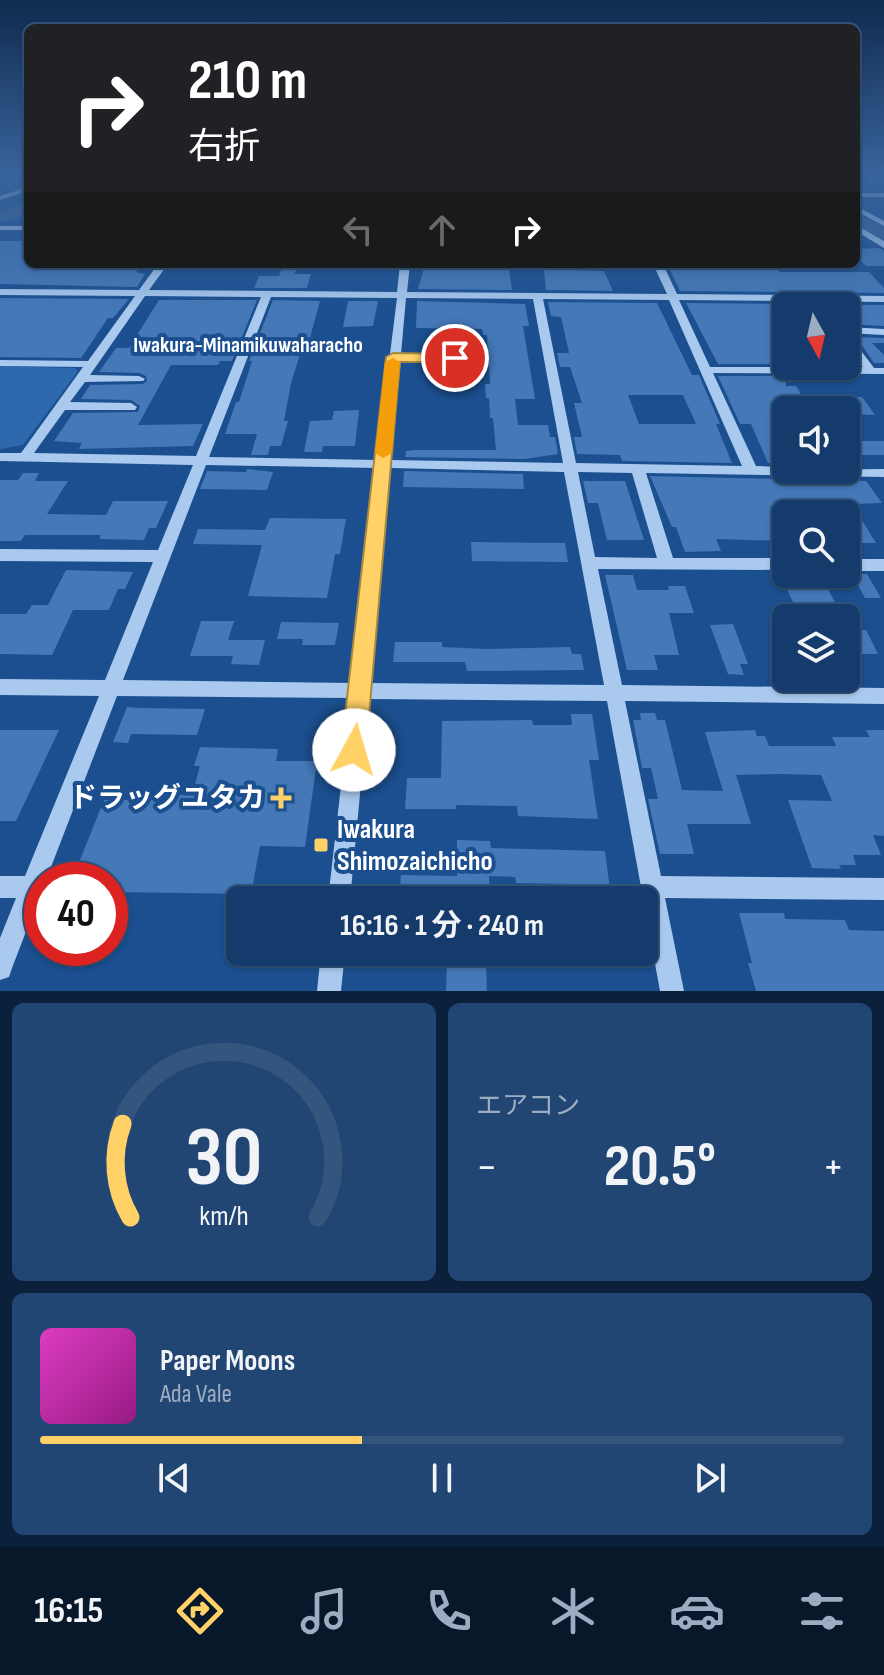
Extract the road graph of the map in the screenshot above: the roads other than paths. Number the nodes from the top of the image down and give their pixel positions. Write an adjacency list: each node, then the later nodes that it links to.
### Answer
1 (860, 229): 5 (street)
2 (0, 230): 3 (street)
3 (24, 230)
4 (860, 240): 5 (street)
5 (882, 241)
6 (160, 268): 10 (street)
7 (404, 268): 12 (street)
8 (660, 268): 14 (street)
9 (0, 292): 10 (street)
10 (142, 293): 11 (street); 24 (street)
11 (267, 294): 12 (street); 33 (street)
12 (399, 295): 13 (street); 21 (street)
13 (537, 296): 14 (street); 35 (street)
14 (673, 298): 17 (street); 25 (street)
15 (884, 299): 16 (street)
16 (860, 300)
17 (772, 301)
18 (860, 331): 19 (street)
19 (884, 332)
20 (860, 352): 26 (street)
21 (393, 357): 22 (street); 34 (street)
22 (455, 358)
23 (0, 363): 24 (street)
24 (92, 364): 27 (street)
25 (706, 370): 26 (street); 37 (street)
26 (878, 371)
27 (82, 378): 28 (street); 29 (street)
28 (139, 379)
29 (62, 406): 30 (street); 32 (street)
30 (131, 407)
31 (0, 457): 32 (street)
32 (25, 457): 33 (street)
33 (201, 460): 34 (street); 40 (street)
34 (382, 464): 35 (street); 48 (street)
35 (570, 467): 36 (street); 41 (street)
36 (638, 469): 37 (street); 42 (street)
37 (751, 471): 38 (street)
38 (884, 473)
39 (0, 555): 40 (street)
40 (163, 556): 47 (street)
41 (589, 563): 42 (street); 49 (street)
42 (667, 564): 43 (street)
43 (772, 564)
44 (860, 565): 45 (street)
45 (884, 565)
46 (0, 687): 47 (street)
47 (111, 688): 48 (street); 51 (street)
48 (360, 691): 49 (street); 52 (street)
49 (614, 693): 50 (street); 53 (street)
50 (884, 696)
51 (42, 862)
52 (340, 886)
53 (652, 886)
54 (0, 887): 55 (street)
55 (24, 887)
56 (658, 887): 57 (street)
57 (884, 889)
58 (24, 907): 61 (street)
59 (658, 918): 63 (street)
60 (332, 966): 62 (street)
61 (0, 968)
62 (329, 991)
63 (672, 991)

